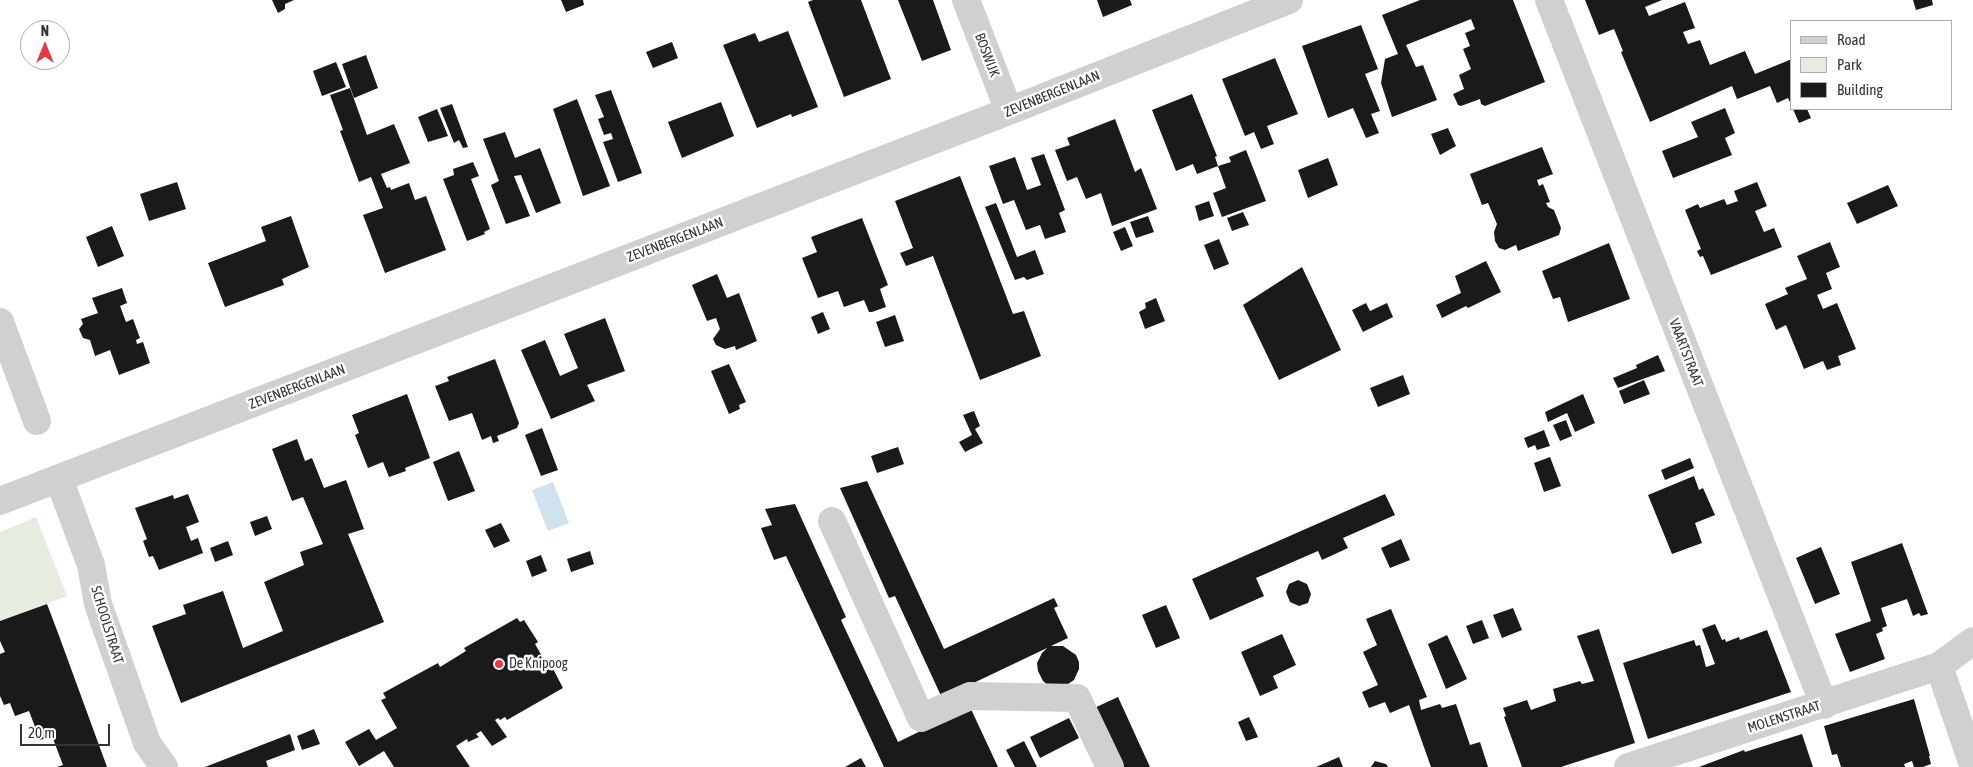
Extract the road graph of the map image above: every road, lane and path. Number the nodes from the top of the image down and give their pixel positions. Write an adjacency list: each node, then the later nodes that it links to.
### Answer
1 (966, 0): 4 (street, BOSWIJK)
2 (1289, 0): 4 (street, ZEVENBERGENLAAN)
3 (1549, 0): 12 (street, VAARTSTRAAT)
4 (1009, 111): 7 (street, ZEVENBERGENLAAN)
5 (0, 322): 6 (street)
6 (37, 421)
7 (59, 479): 8 (street, ZEVENBERGENLAAN); 14 (street, SCHOOLSTRAAT)
8 (0, 501)
9 (832, 521): 15 (street)
10 (1973, 641): 11 (street, MOLENSTRAAT)
11 (1939, 666): 12 (street, MOLENSTRAAT); 13 (street)
12 (1824, 705): 16 (street, MOLENSTRAAT)
13 (1973, 765)
14 (164, 767)
15 (1110, 767)
16 (1628, 767)

